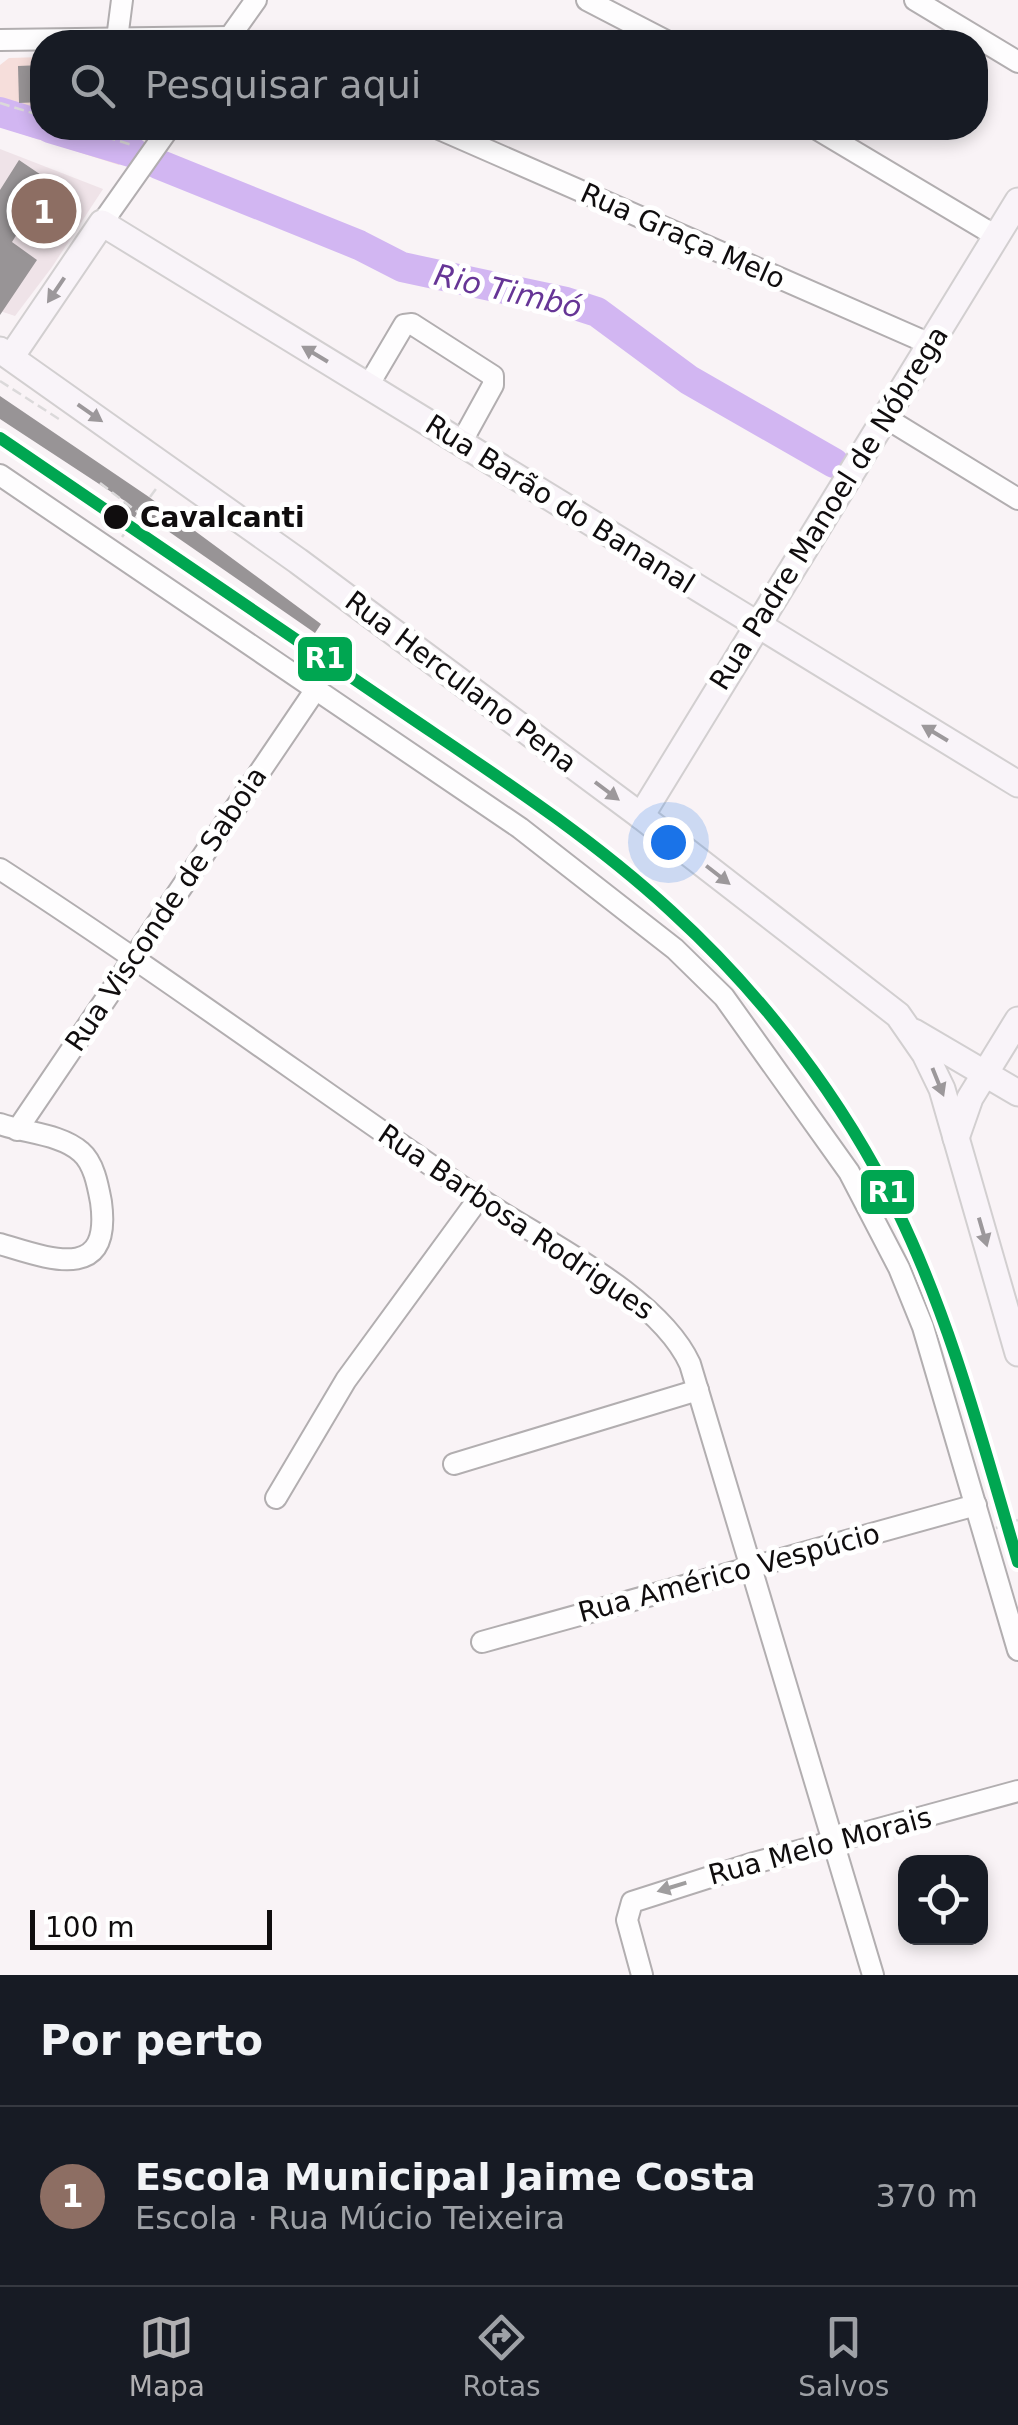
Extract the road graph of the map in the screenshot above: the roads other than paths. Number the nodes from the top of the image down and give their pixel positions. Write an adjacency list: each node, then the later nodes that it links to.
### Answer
1 (122, 0): 5 (street)
2 (256, 0): 6 (street)
3 (587, 0): 7 (street)
4 (914, 0): 8 (street)
5 (118, 30)
6 (239, 30)
7 (645, 30)
8 (964, 30)
9 (0, 40): 10 (street)
10 (30, 40)
11 (988, 44): 12 (street)
12 (1018, 62)
13 (160, 140): 17 (street)
14 (464, 140): 19 (street, Rua Graça Melo)
15 (835, 140): 18 (street)
16 (1018, 201): 18 (main road, Rua Padre Manoel de Nóbrega)
17 (102, 223): 20 (main road, one-way to 20); 21 (main road, Rua Barão do Bananal, one-way to 17)
18 (996, 236): 19 (main road, Rua Padre Manoel de Nóbrega)
19 (930, 344): 22 (main road, Rua Padre Manoel de Nóbrega)
20 (5, 353): 29 (main road, Rua Herculano Pena, one-way to 29)
21 (368, 386): 23 (main road, Rua Barão do Bananal); 23 (street)
22 (886, 418): 25 (street); 26 (main road, Rua Padre Manoel de Nóbrega)
23 (461, 443): 26 (main road, Rua Barão do Bananal)
24 (0, 475): 27 (street)
25 (1018, 499)
26 (756, 624): 28 (main road, Rua Barão do Bananal, one-way to 26); 29 (main road, Rua Padre Manoel de Nóbrega)
27 (316, 689): 31 (street, Rua Visconde de Saboia); 44 (street)
28 (1018, 784)
29 (641, 816): 33 (main road, Rua Herculano Pena, one-way to 33)
30 (0, 869): 31 (street, Rua Barbosa Rodrigues)
31 (134, 956): 36 (street, Rua Visconde de Saboia); 38 (street, Rua Barbosa Rodrigues)
32 (1018, 1020): 34 (main road)
33 (910, 1030): 34 (main road); 37 (main road, one-way to 37)
34 (986, 1074): 35 (main road); 37 (main road)
35 (1018, 1093)
36 (9, 1127): 39 (street)
37 (956, 1138): 40 (main road, one-way to 40)
38 (479, 1198): 41 (street, Rua Barbosa Rodrigues); 43 (street)
39 (0, 1244)
40 (1018, 1352)
41 (698, 1390): 42 (street); 45 (street, Rua Barbosa Rodrigues)
42 (454, 1464)
43 (276, 1498)
44 (976, 1505): 45 (street, Rua Américo Vespúcio); 47 (street)
45 (752, 1567): 46 (street, Rua Américo Vespúcio); 49 (street, Rua Barbosa Rodrigues)
46 (482, 1642)
47 (1018, 1650)
48 (1015, 1793): 49 (street, Rua Melo Morais)
49 (834, 1843): 50 (street, Rua Melo Morais, one-way to 50); 51 (street, Rua Barbosa Rodrigues)
50 (642, 1975)
51 (873, 1975)

